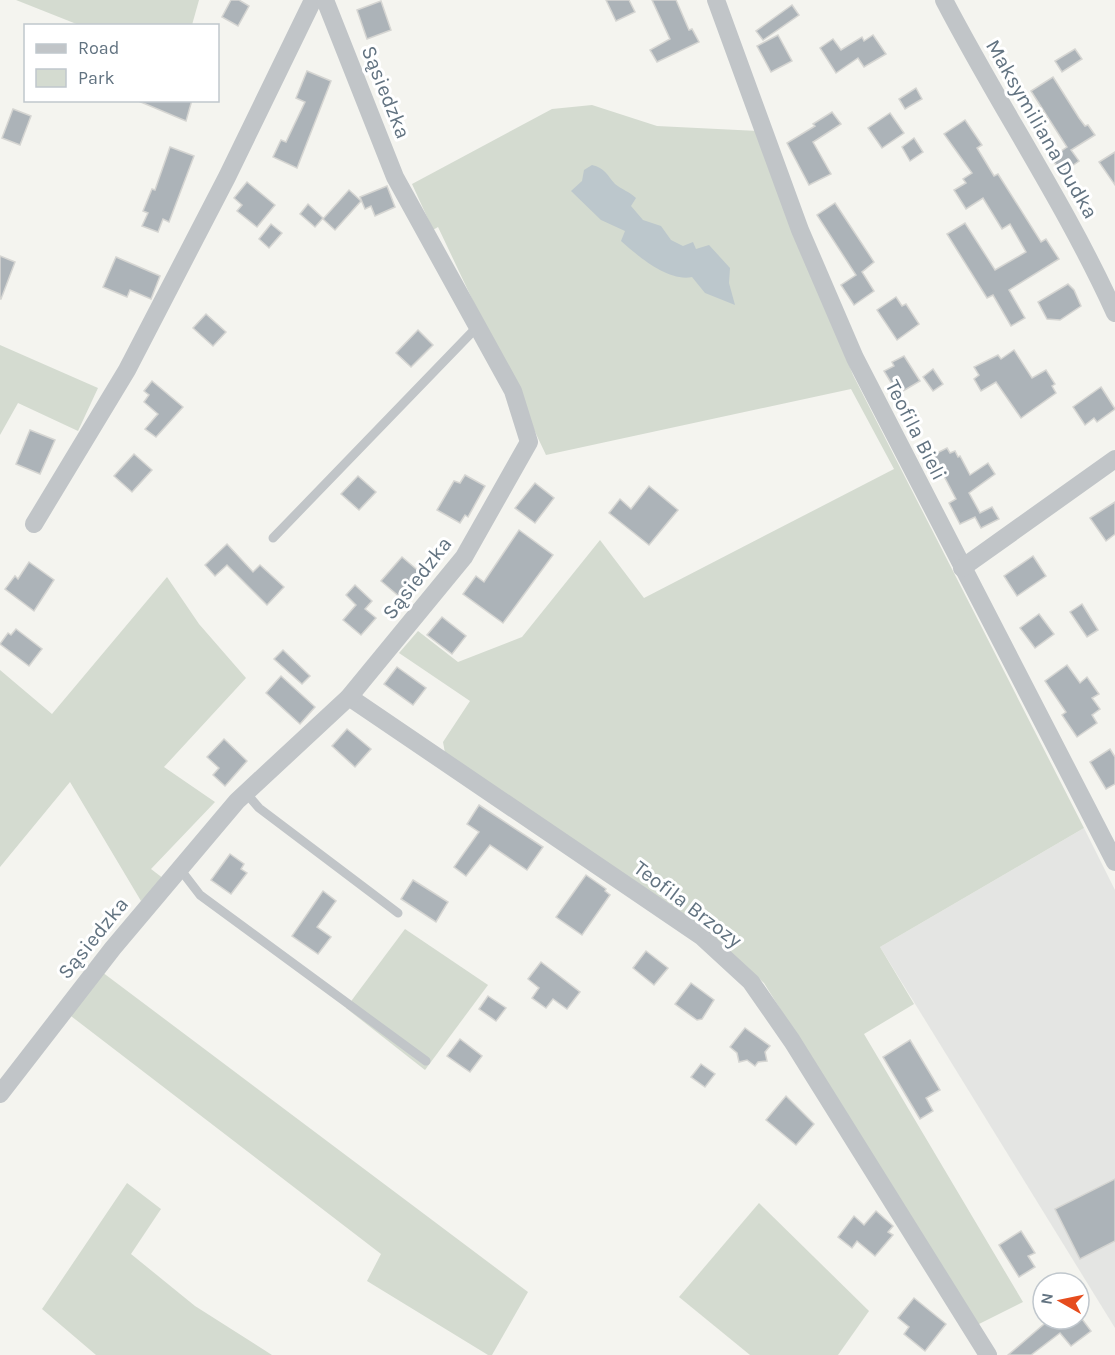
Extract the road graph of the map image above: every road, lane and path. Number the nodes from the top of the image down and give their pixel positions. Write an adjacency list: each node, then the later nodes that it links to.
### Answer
1 (313, 0): 8 (street)
2 (324, 0): 6 (street, Sąsiedzka)
3 (716, 0): 10 (street, Teofila Bieli)
4 (944, 0): 5 (street, Maksymiliana Dudka)
5 (1115, 313)
6 (477, 327): 9 (lane); 11 (street, Sąsiedzka)
7 (1115, 459): 10 (street)
8 (34, 524)
9 (273, 538)
10 (963, 568): 13 (street, Teofila Bieli)
11 (350, 697): 12 (street, Sąsiedzka); 18 (street, Teofila Brzozy)
12 (246, 793): 14 (street, Sąsiedzka); 15 (lane)
13 (1115, 862)
14 (180, 869): 16 (lane); 17 (street, Sąsiedzka)
15 (398, 913)
16 (426, 1061)
17 (0, 1094)
18 (988, 1355)

